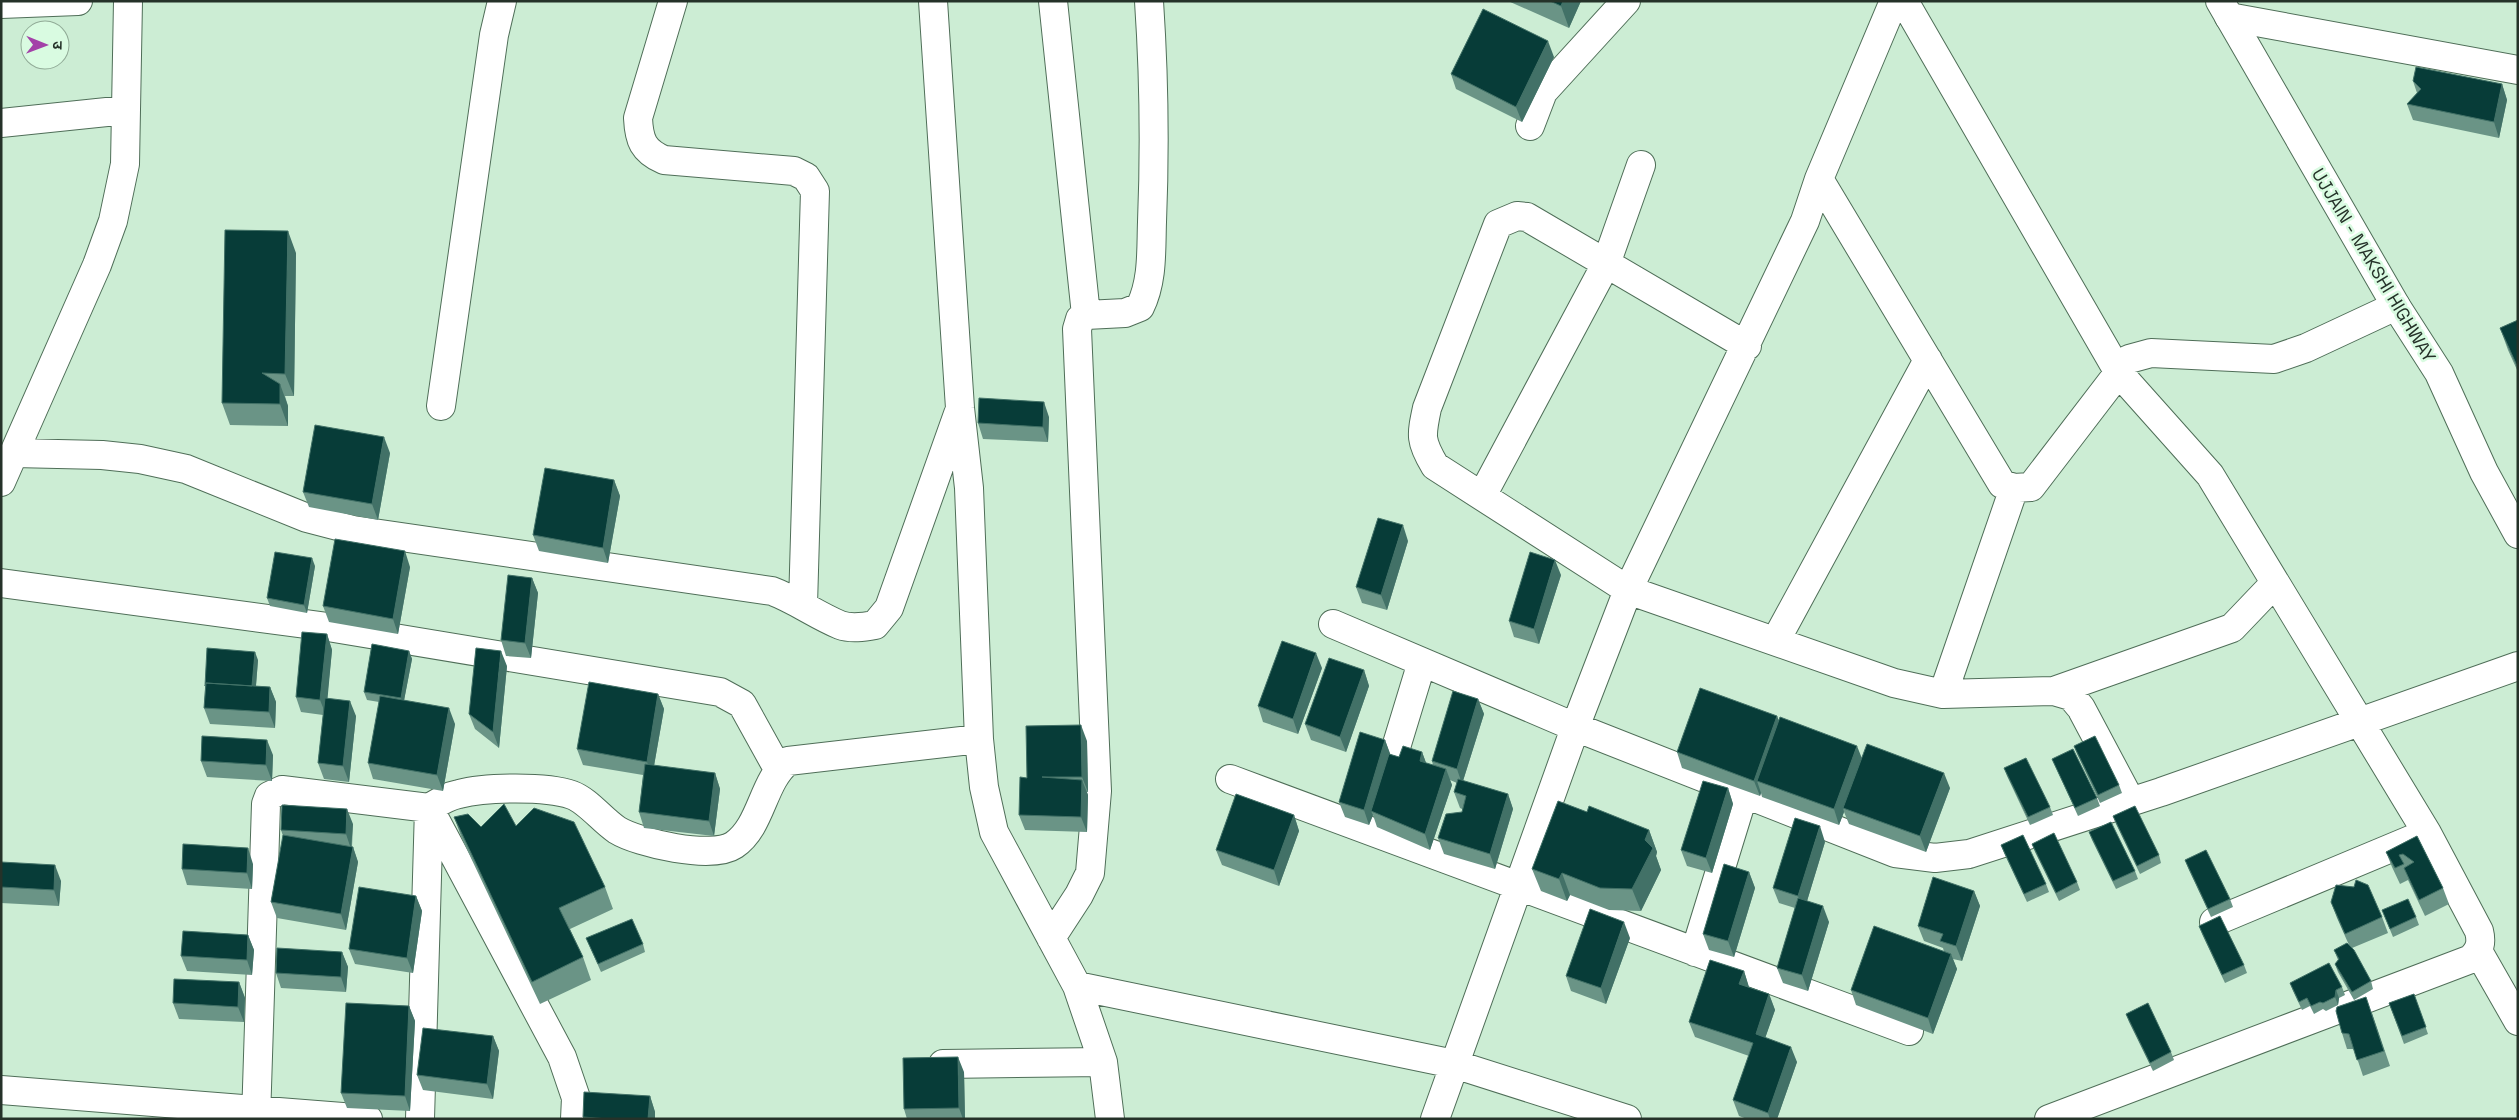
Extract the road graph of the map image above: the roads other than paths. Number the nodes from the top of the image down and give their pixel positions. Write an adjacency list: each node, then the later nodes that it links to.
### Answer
1 (78, 1): 11 (street)
2 (128, 1): 14 (street)
3 (502, 1): 25 (street)
4 (673, 1): 35 (street)
5 (933, 1): 26 (street)
6 (1054, 1): 21 (street)
7 (1149, 1): 21 (street)
8 (1626, 1): 16 (street)
9 (1894, 1): 18 (street)
10 (1904, 1): 24 (street)
11 (1, 4)
12 (2225, 9): 13 (street); 20 (street, UJJAIN - MAKSHI HIGHWAY)
13 (2518, 70)
14 (126, 110): 15 (street); 27 (street)
15 (1, 123)
16 (1530, 126)
17 (1641, 165): 19 (street)
18 (1819, 179): 22 (street); 23 (street)
19 (1606, 264): 22 (street); 30 (street); 30 (street)
20 (2396, 306): 24 (street); 31 (street, UJJAIN - MAKSHI HIGHWAY)
21 (1086, 315): 54 (street)
22 (1747, 346): 34 (street)
23 (1928, 360): 29 (street); 37 (street)
24 (2119, 373): 29 (street); 33 (street)
25 (441, 406)
26 (960, 408): 35 (street); 44 (street)
27 (14, 452): 28 (street); 35 (street)
28 (1, 482)
29 (2014, 488): 41 (street)
30 (1482, 496): 34 (street)
31 (2518, 534)
32 (1, 583): 45 (street)
33 (2275, 583): 40 (street); 42 (street)
34 (1628, 590): 37 (street); 43 (street)
35 (803, 605)
36 (1333, 624): 38 (street)
37 (1776, 640): 41 (street)
38 (1422, 662): 43 (street); 50 (street)
39 (2518, 666): 42 (street)
40 (2054, 691): 41 (street); 48 (street)
41 (1942, 694)
42 (2358, 723): 48 (street); 51 (street)
43 (1575, 726): 47 (street); 52 (street)
44 (979, 739): 45 (street); 54 (street)
45 (778, 769): 49 (street)
46 (1230, 779): 50 (street)
47 (1744, 793): 48 (street); 56 (street)
48 (2130, 802)
49 (429, 808): 64 (street); 66 (street); 67 (street)
50 (1371, 831): 52 (street)
51 (2427, 834): 53 (street); 55 (street)
52 (1518, 886): 56 (street); 62 (street)
53 (2214, 922)
54 (1051, 938): 57 (street)
55 (2478, 951): 58 (street); 71 (street)
56 (1695, 952): 59 (street)
57 (1077, 986): 60 (street); 62 (street)
58 (2518, 1020)
59 (1909, 1031)
60 (1103, 1062): 61 (street); 68 (street)
61 (943, 1064)
62 (1454, 1064): 69 (street); 70 (street)
63 (1, 1090): 64 (street)
64 (256, 1114): 65 (street)
65 (368, 1119)
66 (420, 1119)
67 (576, 1119)
68 (1110, 1119)
69 (1434, 1119)
70 (1627, 1119)
71 (2049, 1119)

